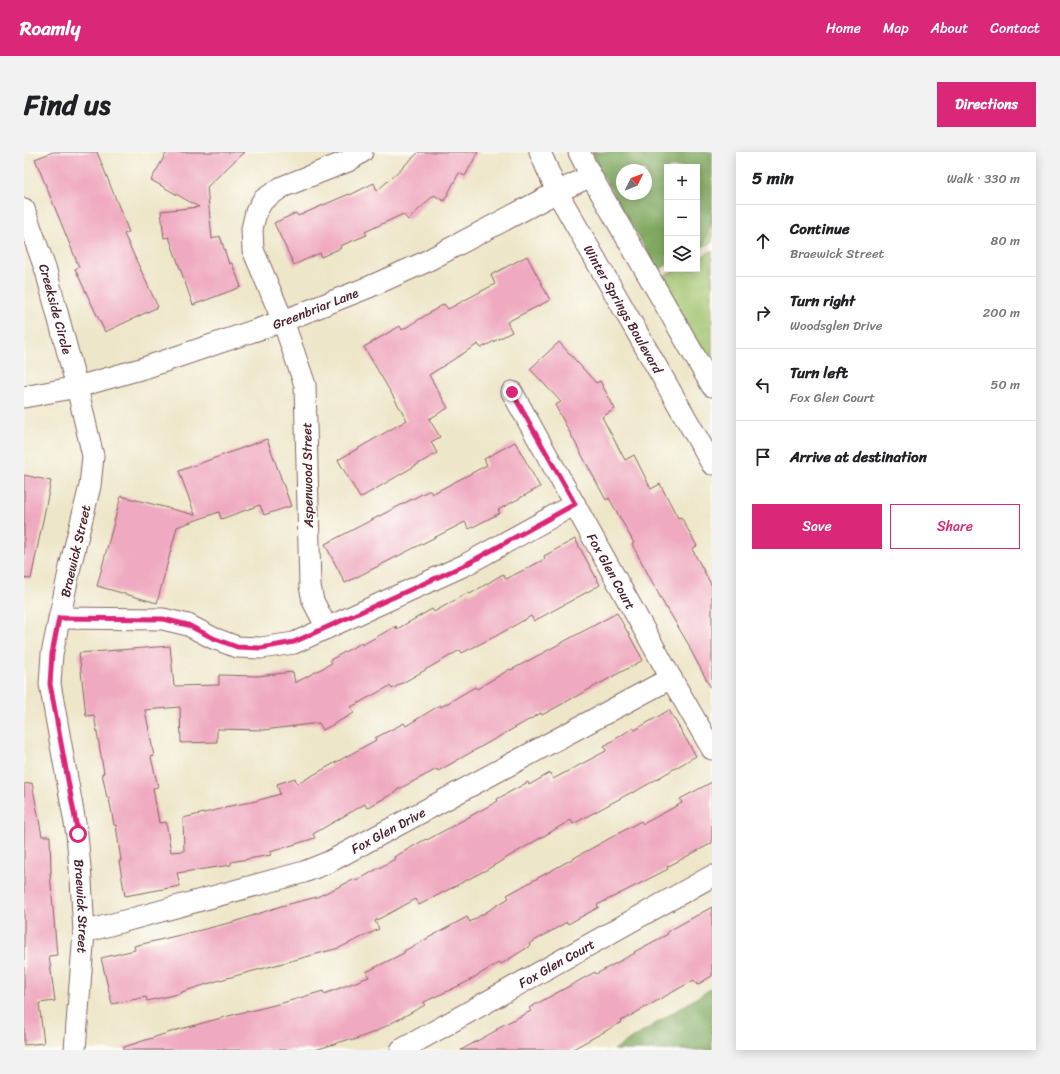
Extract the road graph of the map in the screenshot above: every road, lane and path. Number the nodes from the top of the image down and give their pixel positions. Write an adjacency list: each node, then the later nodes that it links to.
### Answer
1 (362, 152): 7 (street)
2 (540, 152): 5 (street, Winter Springs Boulevard)
3 (578, 152): 4 (street)
4 (591, 176): 5 (street, Greenbriar Lane); 8 (street)
5 (557, 192): 7 (street, Greenbriar Lane); 12 (street, Winter Springs Boulevard)
6 (24, 209): 9 (street, Creekside Circle)
7 (283, 322): 9 (street, Greenbriar Lane); 15 (street, Aspenwood Street)
8 (712, 386)
9 (77, 387): 11 (street, Greenbriar Lane); 14 (street, Braewick Street)
10 (512, 392): 13 (street, Fox Glen Court)
11 (24, 397)
12 (712, 464)
13 (575, 504): 15 (street); 16 (street, Fox Glen Court)
14 (59, 618): 15 (street); 19 (street, Braewick Street)
15 (327, 628)
16 (671, 678): 17 (street, Fox Glen Court); 19 (street, Fox Glen Drive)
17 (712, 748)
18 (712, 876): 21 (street, Fox Glen Court)
19 (84, 932): 20 (street, Braewick Street)
20 (75, 1050)
21 (401, 1050)

